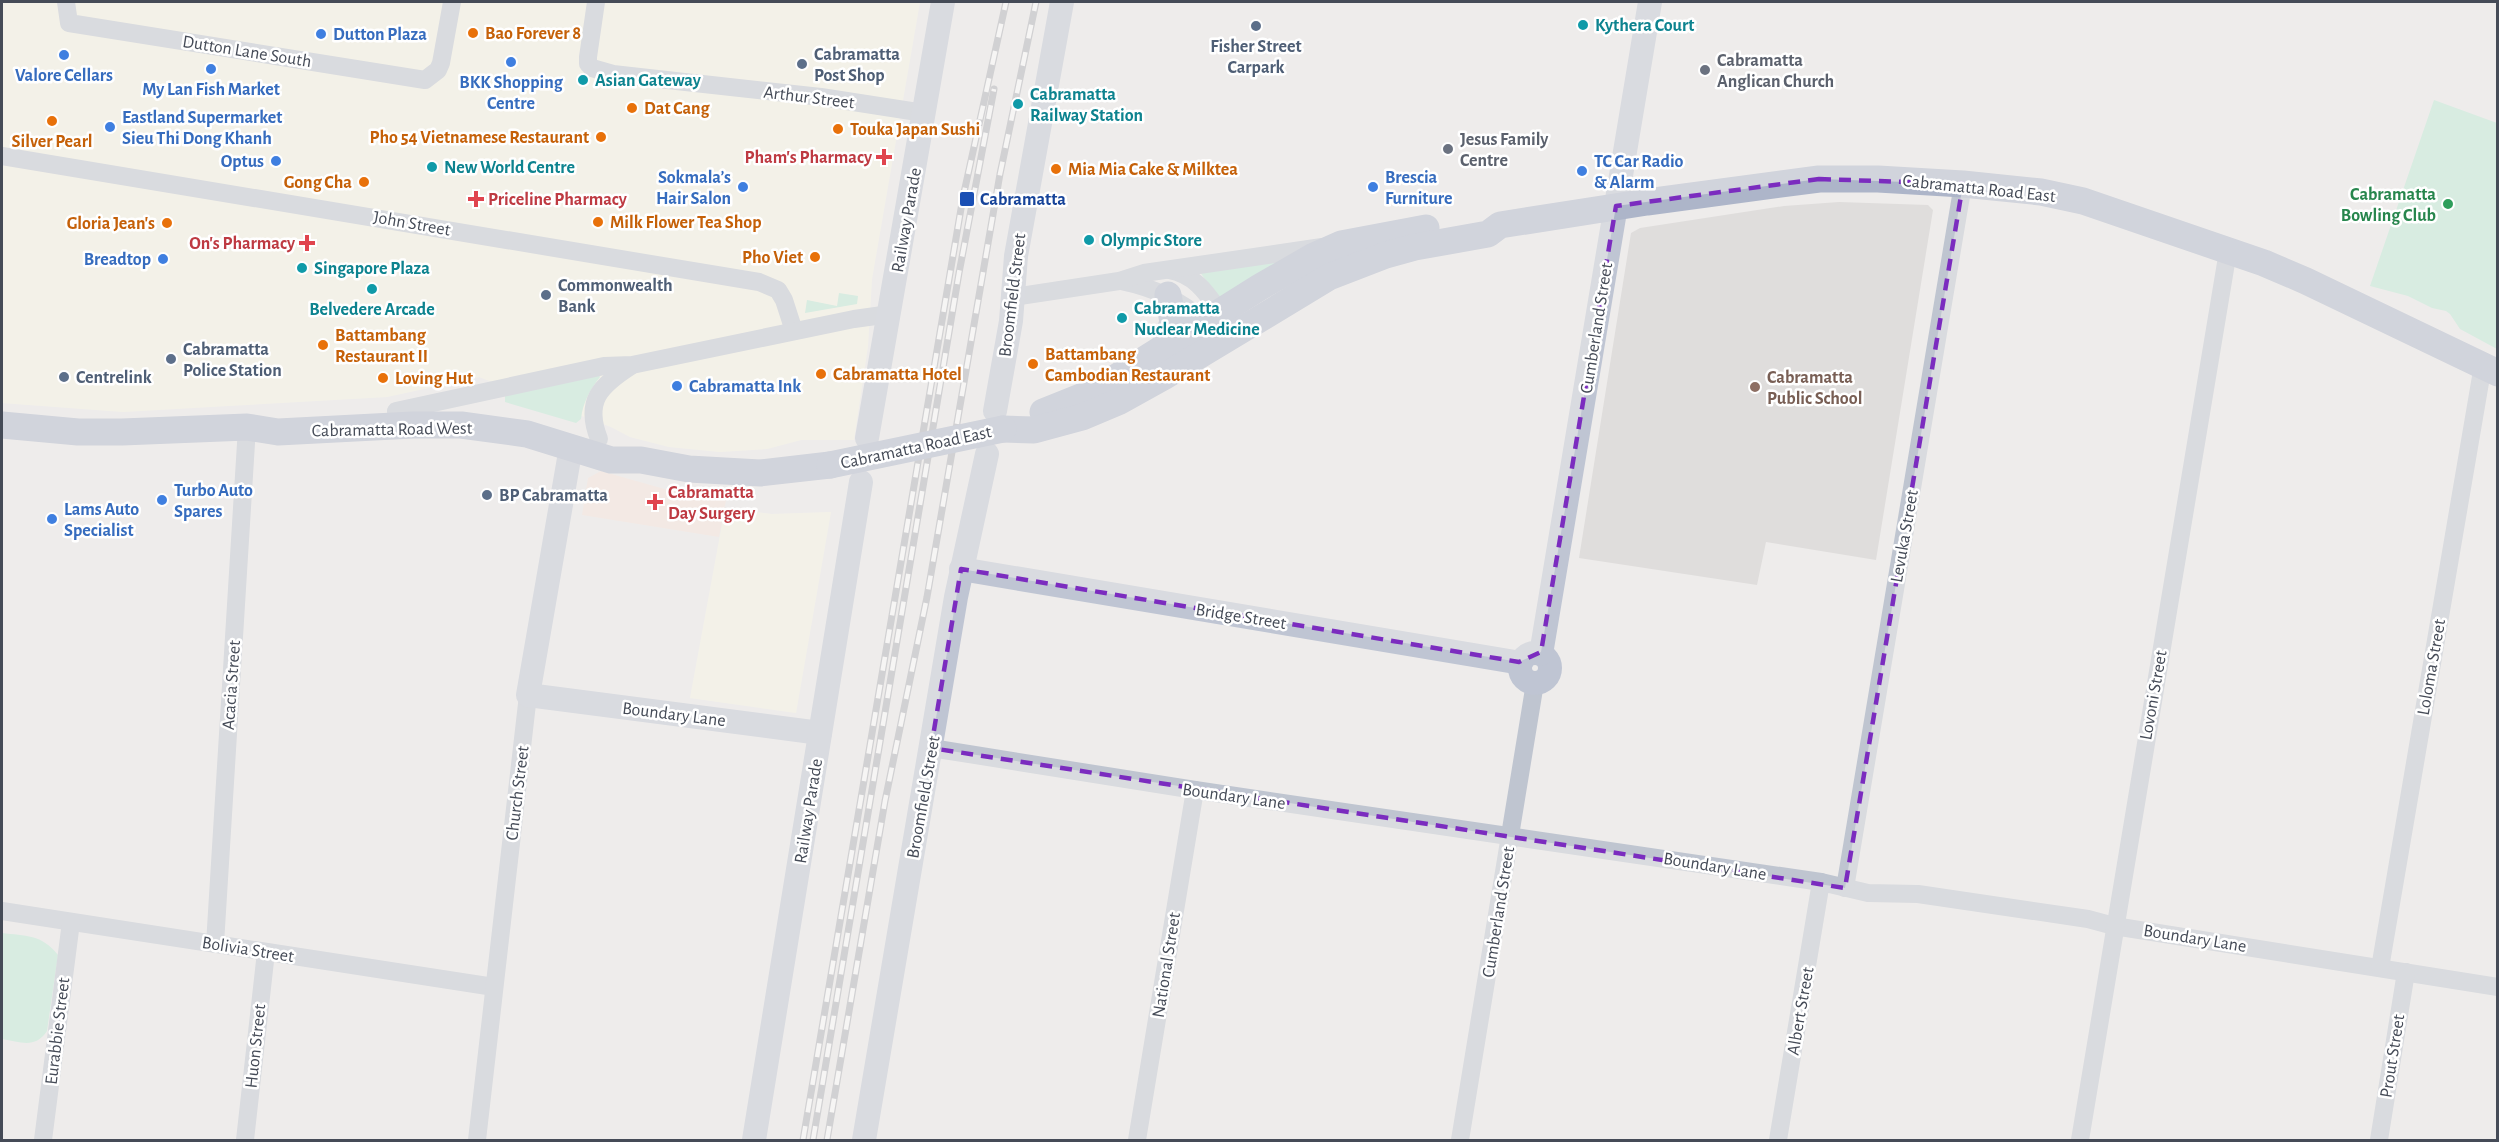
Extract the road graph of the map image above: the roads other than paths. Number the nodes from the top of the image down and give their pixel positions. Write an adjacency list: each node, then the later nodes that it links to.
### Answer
1 (66, 2): 2 (street, Dutton Lane South)
2 (452, 2)
3 (596, 2): 7 (street, Arthur Street)
4 (943, 2): 7 (street, Railway Parade)
5 (1062, 2): 16 (street, Broomfield Street)
6 (1650, 2): 10 (street, Cumberland Street)
7 (924, 113): 17 (street, Railway Parade)
8 (2, 156): 19 (street, John Street)
9 (1963, 184): 10 (main road, Cabramatta Road East); 13 (main road, Cabramatta Road East); 44 (street, Levuka Street)
10 (1616, 206): 11 (main road, Cabramatta Road East); 36 (street, Cumberland Street)
11 (1500, 225): 12 (main road, Cabramatta Road East); 18 (main road, Cabramatta Road East)
12 (1341, 244): 15 (street, Cabramatta Road East); 18 (main road, Cabramatta Road East)
13 (2228, 251): 22 (main road, Cabramatta Road East); 47 (street, Lovoni Street)
14 (1119, 281): 15 (street, Cabramatta Road East); 15 (street, Cabramatta Road East); 16 (street, Cabramatta Road East)
15 (1168, 282): 18 (street, Cabramatta Road East); 18 (street, Cabramatta Road East); 20 (main road)
16 (1014, 297): 24 (street, Broomfield Street)
17 (890, 314): 19 (street, Cabramatta Road West); 28 (street, Railway Parade)
18 (1219, 327): 20 (main road, Cabramatta Road East); 25 (main road, Cabramatta Road East)
19 (794, 331): 21 (street, Cabramatta Road West)
20 (1164, 347): 25 (main road, Cabramatta Road East)
21 (632, 365): 23 (street, Cabramatta Road West); 29 (street, Cabramatta Road West)
22 (2490, 369): 50 (street, Loloma Street)
23 (396, 411): 27 (main road, Cabramatta Road West); 29 (main road, Cabramatta Road West)
24 (999, 420): 25 (main road, Cabramatta Road East); 33 (main road, Cabramatta Road East, bridge)
25 (1033, 423)
26 (2, 425): 27 (main road, Cabramatta Road West)
27 (247, 427): 30 (main road, Cabramatta Road West); 48 (street, Acacia Street)
28 (867, 438)
29 (599, 439): 32 (main road, Cabramatta Road West)
30 (571, 447): 32 (main road, Cabramatta Road West); 38 (street, Church Street)
31 (987, 454): 35 (street, Broomfield Street)
32 (641, 460): 33 (main road, Cabramatta Road West)
33 (830, 465)
34 (861, 482): 39 (street, Railway Parade)
35 (962, 569): 36 (street, Bridge Street); 40 (street, Broomfield Street)
36 (1531, 658): 37 (street)
37 (1535, 683): 42 (street, Cumberland Street)
38 (528, 695): 39 (street, Boundary Lane); 52 (street, Church Street)
39 (820, 733): 57 (street, Railway Parade)
40 (931, 748): 41 (street, Boundary Lane); 58 (street, Broomfield Street)
41 (1195, 790): 42 (street, Boundary Lane); 59 (street, National Street)
42 (1510, 836): 43 (street, Boundary Lane); 60 (street, Cumberland Street)
43 (1821, 882): 44 (street, Boundary Lane); 61 (street, Albert Street)
44 (1845, 888): 47 (street, Boundary Lane)
45 (2, 911): 46 (street, Bolivia Street)
46 (71, 922): 48 (street, Bolivia Street); 54 (street, Eurabbie Street)
47 (2114, 926): 50 (street, Boundary Lane); 62 (street, Lovoni Street)
48 (214, 944): 49 (street, Bolivia Street)
49 (266, 952): 52 (street, Bolivia Street); 55 (street, Huon Street)
50 (2380, 968): 51 (street, Boundary Lane)
51 (2406, 972): 53 (street, Boundary Lane); 63 (street, Prout Street)
52 (494, 987): 56 (street, Church Street)
53 (2498, 987)
54 (43, 1140)
55 (245, 1140)
56 (477, 1140)
57 (754, 1140)
58 (864, 1140)
59 (1137, 1140)
60 (1460, 1140)
61 (1778, 1140)
62 (2080, 1140)
63 (2379, 1140)

